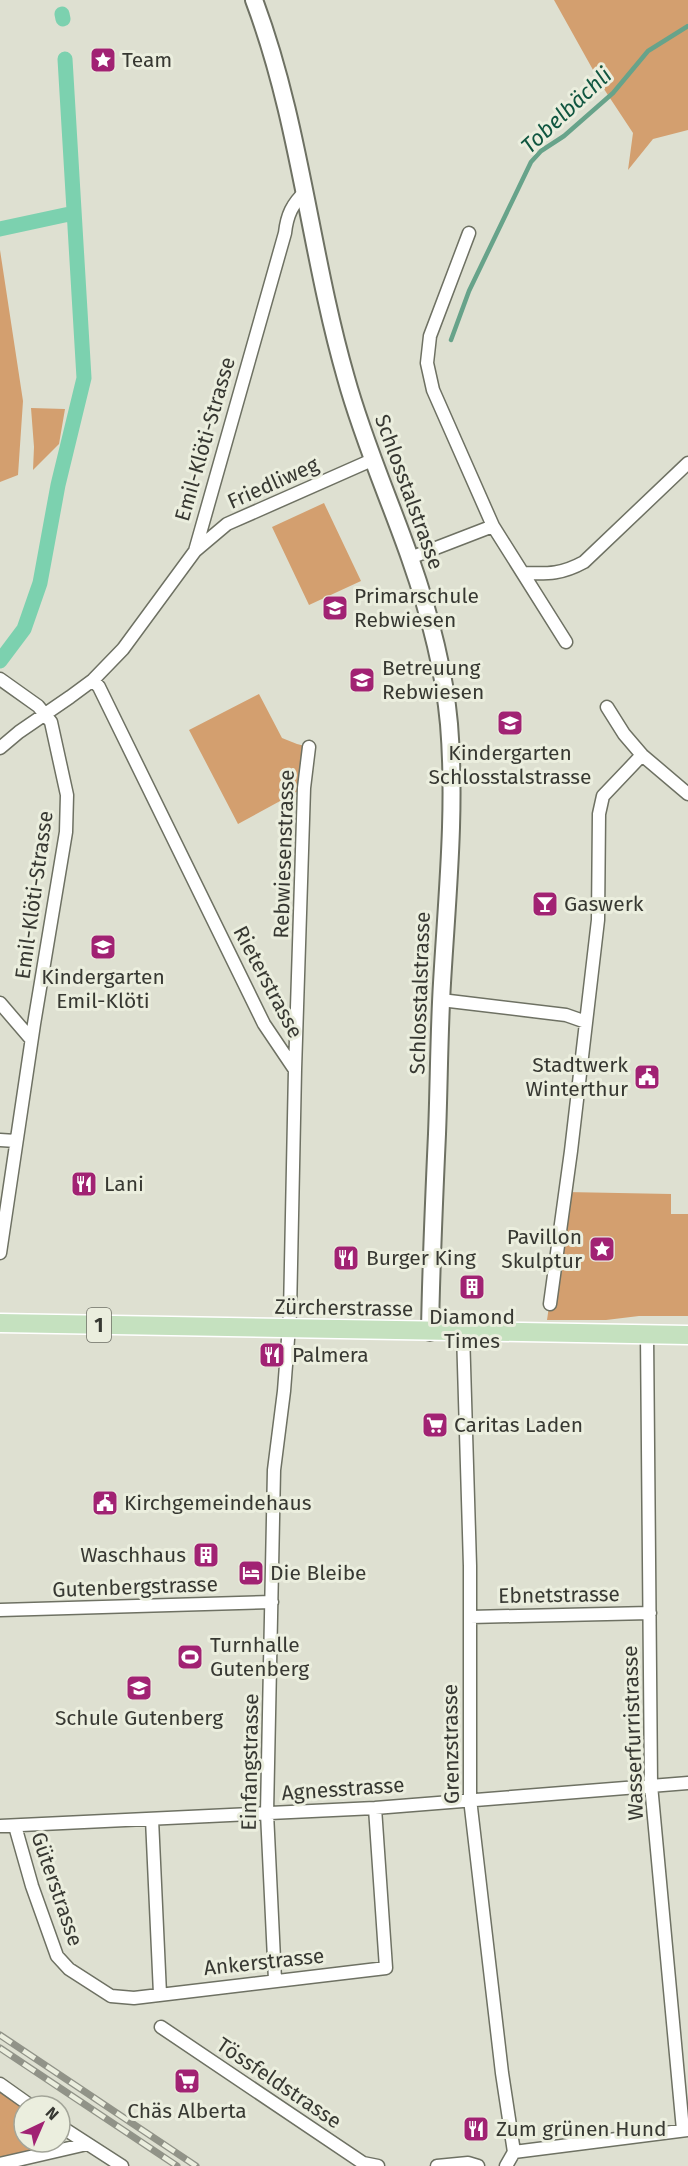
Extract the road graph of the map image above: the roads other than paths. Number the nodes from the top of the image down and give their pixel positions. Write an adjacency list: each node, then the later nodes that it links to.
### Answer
1 (254, 0): 2 (main road, Schlosstalstrasse)
2 (306, 191): 4 (main road, Schlosstalstrasse); 7 (street, Emil-Klöti-Strasse)
3 (469, 233): 6 (street)
4 (372, 460): 7 (street, Friedliweg); 8 (main road, Schlosstalstrasse)
5 (688, 463): 9 (street)
6 (493, 526): 8 (street); 9 (street)
7 (195, 550): 12 (street, Emil-Klöti-Strasse)
8 (410, 558): 19 (main road, Schlosstalstrasse)
9 (524, 573): 10 (street)
10 (566, 642)
11 (2, 680): 14 (street)
12 (93, 680): 14 (street, Emil-Klöti-Strasse); 23 (street, Rieterstrasse)
13 (607, 706): 17 (street)
14 (46, 714): 16 (street); 22 (street, Emil-Klöti-Strasse)
15 (309, 747): 23 (street, Rebwiesenstrasse)
16 (0, 748)
17 (642, 755): 18 (street); 21 (street)
18 (688, 794)
19 (441, 1000): 21 (street); 30 (main road, Schlosstalstrasse)
20 (0, 1003): 22 (street)
21 (586, 1022): 27 (street)
22 (31, 1039): 25 (street, Emil-Klöti-Strasse)
23 (295, 1070): 29 (street, Rieterstrasse)
24 (0, 1140): 25 (street)
25 (15, 1141): 26 (street, Emil-Klöti-Strasse)
26 (0, 1253)
27 (550, 1304)
28 (0, 1323): 29 (main road, Zürcherstrasse / 1)
29 (289, 1330): 30 (main road, Zürcherstrasse / 1); 34 (street, Einfangstrasse)
30 (430, 1332): 31 (main road, Zürcherstrasse / 1)
31 (463, 1332): 32 (main road, Zürcherstrasse / 1); 37 (street, Grenzstrasse)
32 (647, 1334): 33 (main road, Zürcherstrasse / 1); 36 (street, Wasserfurristrasse)
33 (688, 1335)
34 (272, 1602): 35 (street, Gutenbergstrasse); 42 (street, Einfangstrasse)
35 (0, 1610)
36 (650, 1613): 37 (street, Ebnetstrasse); 39 (street, Wasserfurristrasse)
37 (470, 1617): 40 (street, Grenzstrasse)
38 (688, 1783): 39 (street, Agnesstrasse)
39 (651, 1785): 40 (street, Agnesstrasse); 51 (street, Wasserfurristrasse)
40 (470, 1799): 41 (street, Agnesstrasse); 54 (street, Grenzstrasse)
41 (375, 1808): 42 (street, Agnesstrasse); 46 (street, Ankerstrasse)
42 (267, 1813): 43 (street, Agnesstrasse); 46 (street, Einfangstrasse)
43 (152, 1819): 45 (street, Agnesstrasse); 47 (street)
44 (0, 1826): 45 (street, Agnesstrasse)
45 (15, 1826): 47 (street, Güterstrasse)
46 (275, 1980): 47 (street, Ankerstrasse)
47 (160, 1994)
48 (161, 2026): 57 (street, Tössfeldstrasse)
49 (0, 2084): 50 (street)
50 (14, 2094)
51 (686, 2130): 54 (street)
52 (72, 2134): 53 (street)
53 (87, 2144): 55 (street); 56 (street)
54 (514, 2152): 60 (street)
55 (0, 2164)
56 (122, 2166)
57 (378, 2166)
58 (437, 2166): 59 (street)
59 (478, 2166)
60 (506, 2166)

